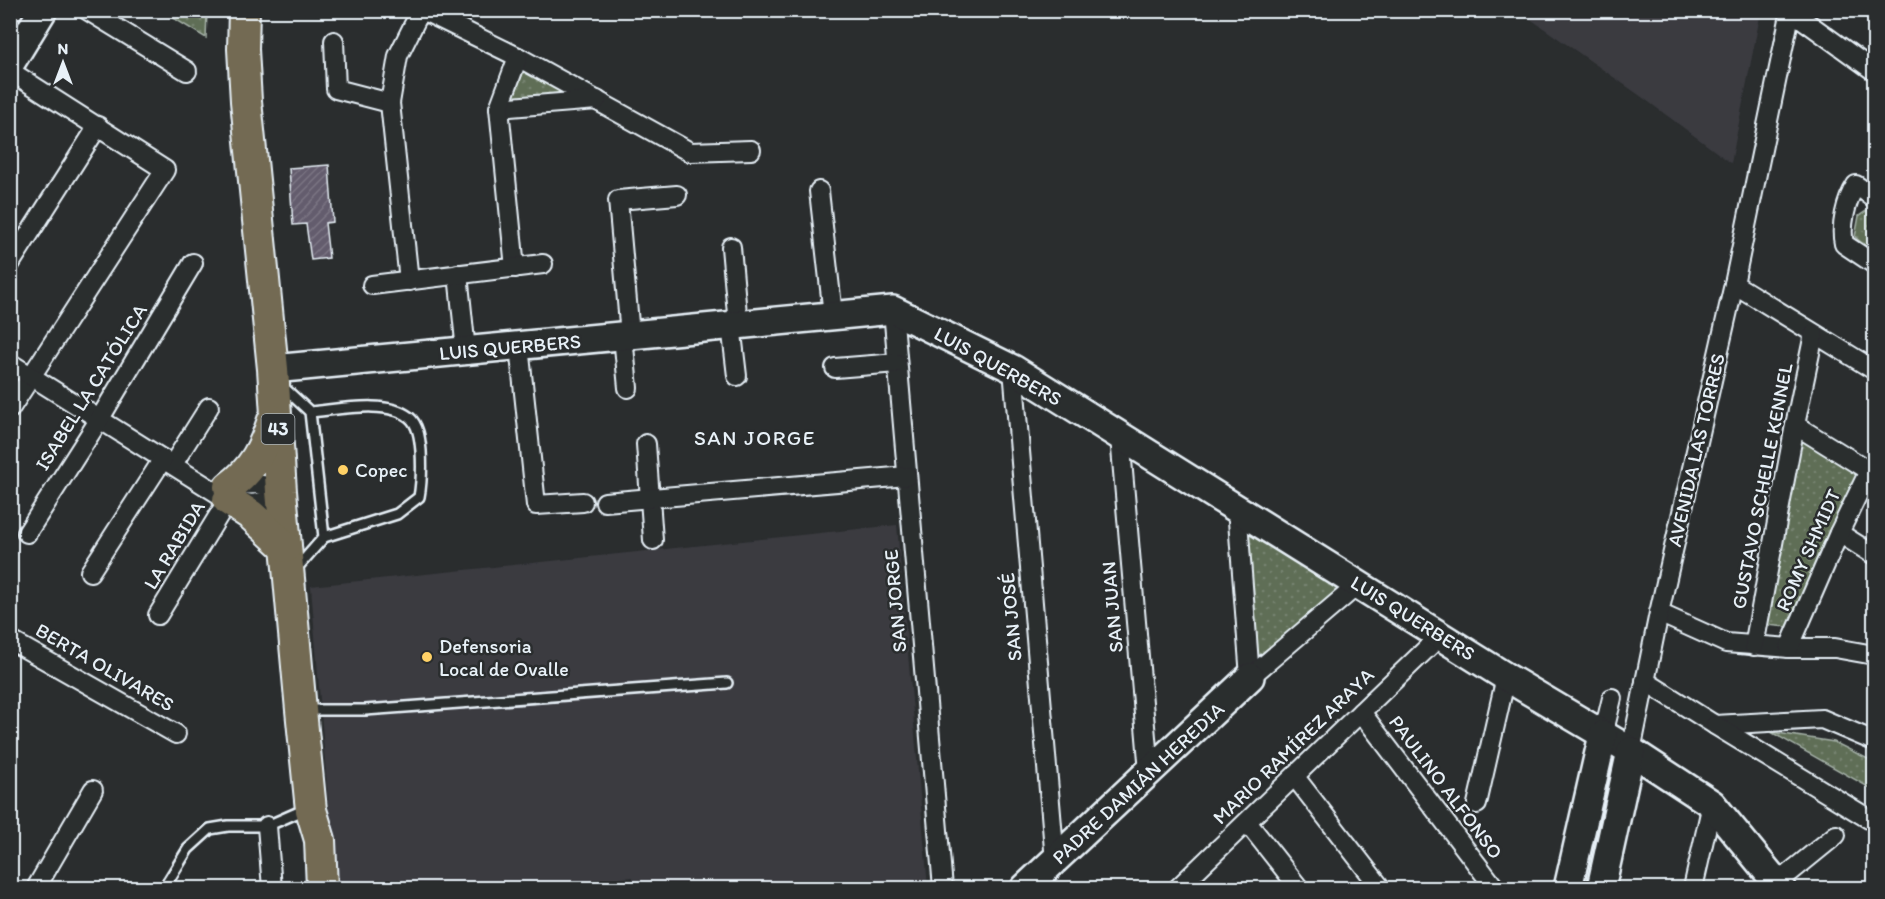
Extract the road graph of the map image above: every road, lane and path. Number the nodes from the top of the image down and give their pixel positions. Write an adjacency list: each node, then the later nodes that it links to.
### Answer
1 (87, 10): 12 (street)
2 (237, 10): 8 (main road, 43)
3 (244, 10): 8 (main road, 43)
4 (422, 10): 9 (street); 15 (street)
5 (41, 11): 10 (street)
6 (1791, 11): 13 (street); 30 (street, AVENIDA LAS TORRES)
7 (334, 41): 15 (street)
8 (243, 48): 44 (main road, 43)
9 (518, 57): 14 (street); 16 (street)
10 (10, 64)
11 (10, 71): 17 (street)
12 (187, 71)
13 (1875, 71)
14 (597, 100): 16 (street); 18 (street)
15 (390, 103): 29 (street)
16 (499, 108): 27 (street)
17 (98, 126): 24 (street); 45 (street)
18 (751, 150)
19 (819, 191): 33 (street)
20 (677, 195): 36 (street)
21 (1875, 198): 26 (street)
22 (731, 247): 34 (street)
23 (193, 263): 52 (street, ISABEL LA CATÓLICA)
24 (10, 264)
25 (543, 264): 27 (street)
26 (1875, 264)
27 (515, 268): 28 (street)
28 (458, 274): 29 (street); 38 (street)
29 (409, 281): 31 (street)
30 (1734, 284): 35 (street); 73 (street, AVENIDA LAS TORRES)
31 (372, 285)
32 (893, 310): 33 (street, LUIS QUERBERS); 40 (street, SAN JORGE); 42 (street, LUIS QUERBERS)
33 (833, 315): 34 (street, LUIS QUERBERS)
34 (735, 325): 36 (street, LUIS QUERBERS); 46 (street)
35 (1814, 334): 43 (street); 53 (street, GUSTAVO SCHELLE KENNEL)
36 (626, 335): 37 (street, LUIS QUERBERS); 47 (street)
37 (519, 346): 38 (street, LUIS QUERBERS); 62 (street)
38 (466, 351): 44 (street, LUIS QUERBERS)
39 (10, 363): 45 (street)
40 (897, 363): 41 (street); 58 (street, SAN JORGE)
41 (835, 368)
42 (1013, 369): 54 (street, LUIS QUERBERS); 102 (street, SAN JOSÉ)
43 (1875, 370)
44 (274, 374): 50 (main road, 43); 51 (lane)
45 (31, 376): 49 (street); 52 (street)
46 (737, 376)
47 (628, 388)
48 (209, 407): 56 (street)
49 (10, 409)
50 (276, 409): 59 (main road); 60 (main road, 43)
51 (310, 412): 67 (lane); 67 (lane)
52 (99, 420): 56 (street); 65 (street, ISABEL LA CATÓLICA)
53 (1795, 425): 57 (street); 77 (street, GUSTAVO SCHELLE KENNEL)
54 (1120, 437): 64 (street, LUIS QUERBERS); 92 (street, SAN JUAN)
55 (646, 444): 61 (street)
56 (168, 462): 59 (street); 71 (street)
57 (1872, 472): 66 (street, ROMY SHMIDT)
58 (907, 476): 61 (street); 110 (street, SAN JORGE)
59 (224, 493): 60 (street); 70 (main road); 74 (street, LA RABIDA)
60 (281, 495): 70 (main road, 43)
61 (651, 498): 63 (street); 68 (street)
62 (583, 502)
63 (605, 502)
64 (1237, 508): 72 (street, LUIS QUERBERS); 80 (street)
65 (27, 533)
66 (1839, 533): 69 (street); 78 (street, ROMY SHMIDT)
67 (324, 537): 70 (lane)
68 (653, 540)
69 (1875, 555)
70 (288, 562): 85 (main road, 43)
71 (90, 572)
72 (1359, 584): 75 (street, LUIS QUERBERS); 80 (street, PADRE DAMIÁN HEREDIA)
73 (1659, 613): 77 (street); 82 (street, AVENIDA LAS TORRES)
74 (158, 615)
75 (1440, 636): 81 (street, LUIS QUERBERS); 86 (street, MARIO RAMÍREZ ARAYA)
76 (10, 640): 88 (street, BERTA OLIVARES)
77 (1755, 646): 78 (street)
78 (1789, 648): 79 (street)
79 (1875, 655)
80 (1250, 677): 92 (street, PADRE DAMIÁN HEREDIA)
81 (1506, 677): 89 (street, LUIS QUERBERS); 95 (street)
82 (1645, 681): 87 (street); 91 (street, AVENIDA LAS TORRES)
83 (727, 683): 85 (lane)
84 (1612, 698): 89 (street)
85 (301, 710): 97 (main road, 43)
86 (1361, 712): 93 (street, MARIO RAMÍREZ ARAYA); 114 (street, PAULINO ALFONSO)
87 (1715, 725): 90 (street); 99 (street)
88 (176, 734)
89 (1604, 735): 91 (street, LUIS QUERBERS); 115 (street)
90 (1875, 741)
91 (1631, 751): 96 (street, LUIS QUERBERS); 116 (street, AVENIDA LAS TORRES)
92 (1149, 772): 102 (street, PADRE DAMIÁN HEREDIA)
93 (1295, 777): 98 (street, MARIO RAMÍREZ ARAYA); 113 (street)
94 (93, 790): 105 (street)
95 (1477, 804)
96 (1712, 804): 104 (street, LUIS QUERBERS); 117 (street)
97 (311, 808): 100 (lane); 108 (main road, 43); 109 (main road, 43)
98 (1247, 822): 103 (street, MARIO RAMÍREZ ARAYA); 112 (street)
99 (1875, 822)
100 (267, 826): 106 (lane); 107 (street)
101 (1836, 835): 104 (street)
102 (1055, 861): 111 (street, PADRE DAMIÁN HEREDIA)
103 (1189, 885)
104 (1778, 887)
105 (36, 888)
106 (164, 888)
107 (272, 888)
108 (308, 888)
109 (322, 888)
110 (943, 888)
111 (1025, 888)
112 (1299, 888)
113 (1381, 888)
114 (1495, 888)
115 (1568, 888)
116 (1601, 888)
117 (1693, 888)

